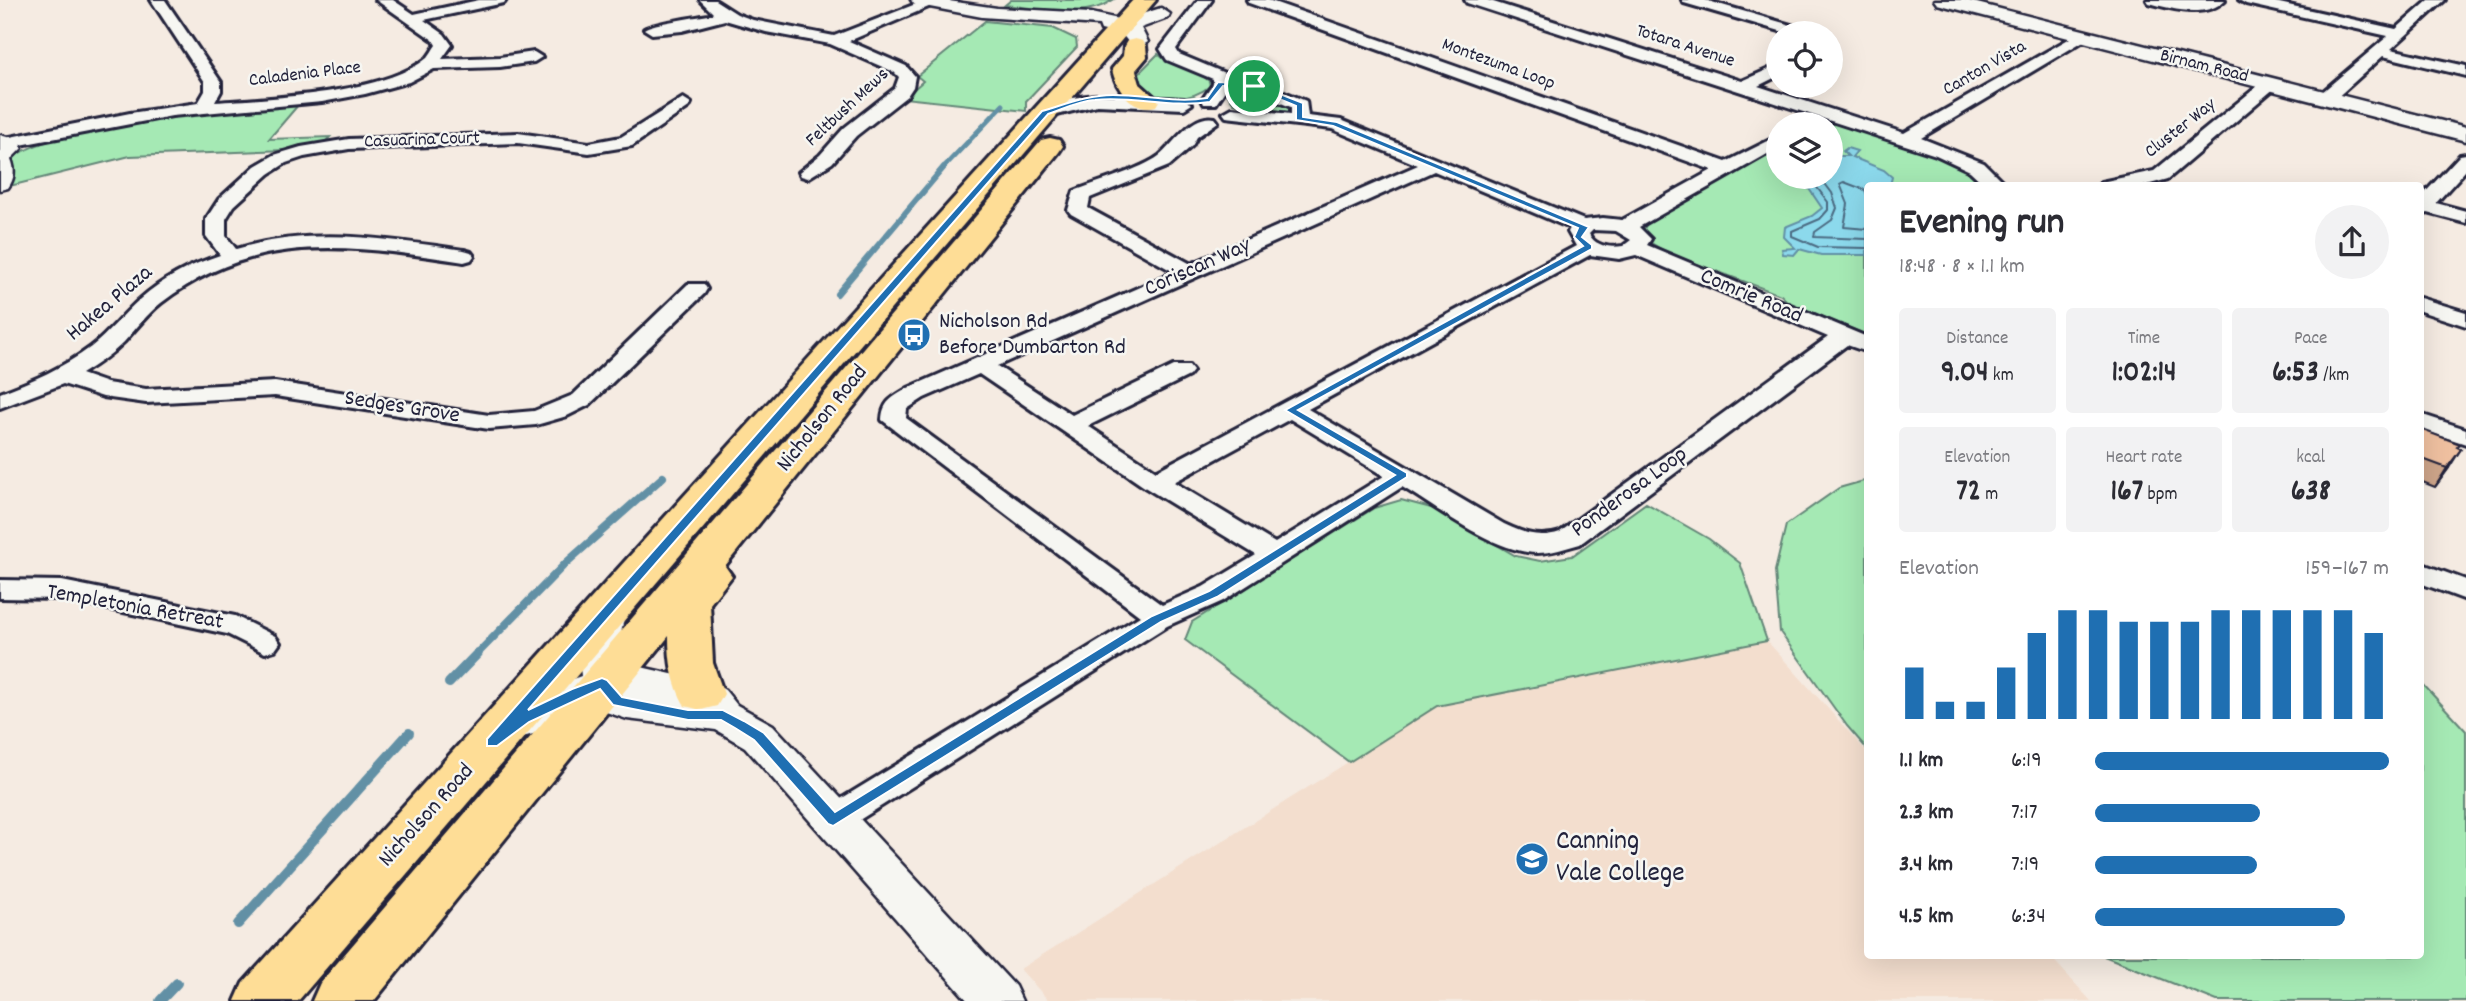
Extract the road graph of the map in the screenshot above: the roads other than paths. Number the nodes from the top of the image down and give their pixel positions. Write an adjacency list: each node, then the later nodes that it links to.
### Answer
1 (158, 0): 37 (street)
2 (383, 0): 17 (street)
3 (499, 0): 17 (street)
4 (707, 0): 15 (street, Feltbush Mews)
5 (1205, 0): 30 (street)
6 (1254, 0): 49 (street, Montezuma Loop)
7 (1472, 0): 32 (street, Totara Avenue)
8 (1689, 0): 19 (street)
9 (1943, 0): 22 (street, Birnam Road)
10 (2154, 0): 11 (street)
11 (2218, 0)
12 (2246, 0): 21 (street)
13 (2438, 0): 21 (street)
14 (926, 2): 16 (street); 23 (street)
15 (727, 15): 20 (street); 23 (street, Feltbush Mews)
16 (1047, 18): 18 (street); 27 (street)
17 (410, 19): 26 (street)
18 (1146, 21): 27 (main road, Nicholson Road); 35 (main road)
19 (1766, 22)
20 (652, 29)
21 (2400, 34): 24 (street)
22 (2084, 36): 31 (street, Birnam Road); 44 (street, Canton Vista)
23 (835, 41): 50 (street, Feltbush Mews)
24 (2380, 51): 28 (street); 33 (street)
25 (534, 57): 26 (street)
26 (427, 64): 37 (street, Caladenia Place)
27 (1088, 64): 35 (street); 40 (street); 74 (main road, Nicholson Road); 82 (main road, Nicholson Road)
28 (2466, 71)
29 (1766, 76): 32 (street)
30 (1221, 84): 34 (street); 41 (street)
31 (2270, 84): 33 (street, Birnam Road); 52 (street, Cluster Way)
32 (1742, 88): 38 (street, Totara Avenue)
33 (2327, 97): 43 (street, Birnam Road)
34 (1210, 100): 39 (street, Comrie Road); 40 (street)
35 (1147, 101): 40 (street)
36 (683, 103): 60 (street, Casuarina Court)
37 (204, 107): 46 (street, Caladenia Place)
38 (1818, 112)
39 (1232, 113): 40 (street, Comrie Road); 41 (street, Comrie Road)
40 (1185, 117): 62 (street, Comrie Road)
41 (1299, 118): 48 (street, Comrie Road)
42 (1843, 120): 44 (street, Totara Avenue)
43 (2466, 134)
44 (1907, 139): 51 (street, Totara Avenue)
45 (1766, 148): 49 (street)
46 (2, 150): 53 (street)
47 (2466, 159): 54 (street)
48 (1433, 165): 58 (street, Comrie Road); 62 (street, Coriscan Way)
49 (1727, 169): 57 (street)
50 (808, 172)
51 (1994, 182)
52 (2135, 182)
53 (0, 183)
54 (2424, 206)
55 (2424, 208): 56 (street)
56 (2466, 217)
57 (1624, 227): 58 (street, Comrie Road); 59 (street)
58 (1587, 237): 59 (street, Comrie Road); 71 (street)
59 (1636, 248): 66 (street, Comrie Road)
60 (231, 256): 61 (street, Hakea Plaza); 69 (street, Hakea Plaza)
61 (464, 256)
62 (1189, 272): 67 (street, Coriscan Way)
63 (696, 289): 69 (street, Sedges Grove)
64 (2424, 305): 65 (street)
65 (2466, 319)
66 (1856, 340): 76 (street, Ponderosa Loop)
67 (981, 365): 73 (street); 83 (street, Coriscan Way)
68 (1181, 371): 73 (street)
69 (61, 375): 70 (street, Hakea Plaza)
70 (0, 401)
71 (1291, 410): 76 (street, Ponderosa Loop); 77 (street)
72 (2424, 422): 75 (street)
73 (1070, 425): 77 (street)
74 (812, 434): 85 (main road, Nicholson Road); 86 (main road)
75 (2466, 437)
76 (1403, 475): 78 (street)
77 (1155, 482): 78 (street)
78 (1274, 554): 83 (street)
79 (2424, 574): 81 (street)
80 (0, 589): 84 (street, Templetonia Retreat)
81 (2466, 591)
82 (607, 613): 85 (street); 87 (main road, Nicholson Road)
83 (1157, 619): 88 (street)
84 (264, 643)
85 (602, 683): 86 (street); 87 (street); 90 (main road, Nicholson Road)
86 (712, 705): 88 (street)
87 (492, 743): 89 (main road, Nicholson Road)
88 (833, 820): 91 (street)
89 (262, 1001)
90 (340, 1001)
91 (998, 1001)

